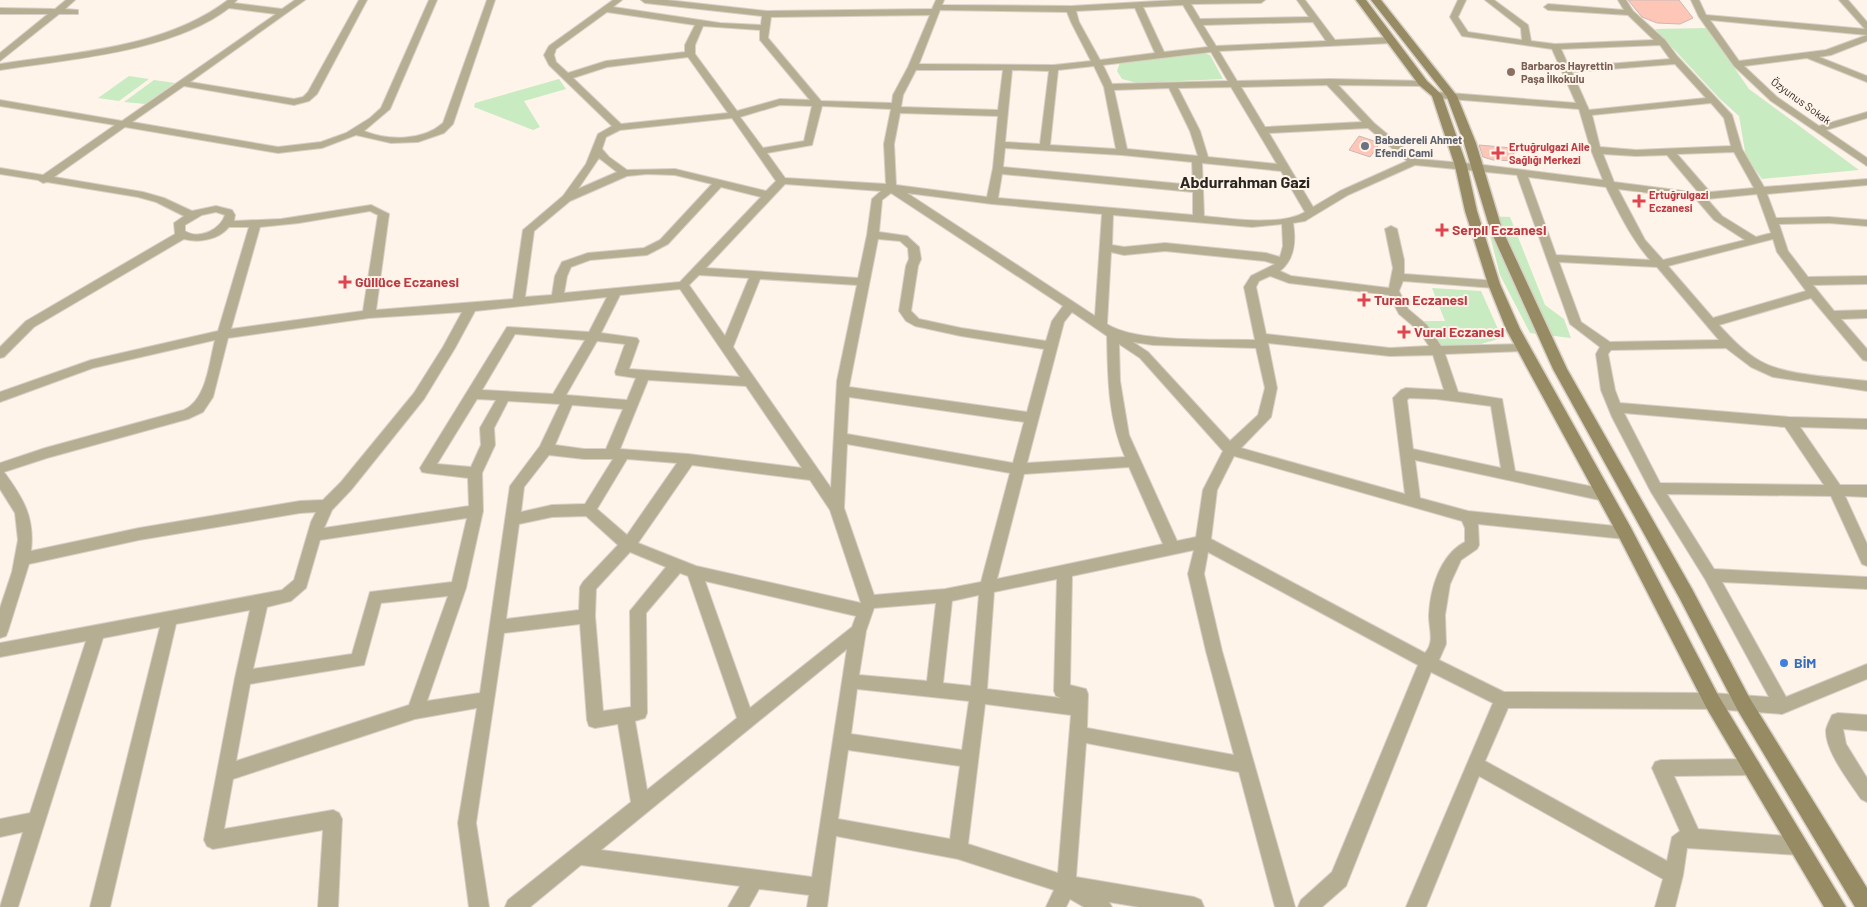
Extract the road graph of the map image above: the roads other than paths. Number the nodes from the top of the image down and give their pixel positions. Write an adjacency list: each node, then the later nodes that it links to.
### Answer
1 (70, 0): 28 (street)
2 (301, 0): 30 (street)
3 (363, 0): 62 (street)
4 (433, 0): 80 (street)
5 (491, 0): 80 (street)
6 (618, 0): 25 (street)
7 (645, 0): 24 (street)
8 (699, 0): 24 (street)
9 (1261, 0): 18 (street)
10 (1301, 0): 34 (street)
11 (1361, 0): 40 (street)
12 (1376, 0): 66 (street)
13 (1462, 0): 43 (street)
14 (1489, 0): 43 (street)
15 (1622, 0): 31 (street)
16 (1695, 0): 33 (street, Özyunus Sokak)
17 (1843, 0): 37 (street)
18 (1185, 1): 21 (street); 35 (street)
19 (230, 3): 30 (street); 53 (street)
20 (1023, 5): 22 (street); 26 (street)
21 (1138, 5): 26 (street); 47 (street)
22 (937, 6): 32 (street); 54 (street)
23 (1548, 7): 31 (street)
24 (706, 8): 32 (street)
25 (606, 9): 36 (street); 58 (street)
26 (1071, 9): 51 (street)
27 (0, 11): 28 (street)
28 (57, 11): 29 (street); 49 (street)
29 (75, 12)
30 (284, 12): 62 (street)
31 (1630, 13): 42 (street)
32 (767, 14): 38 (street)
33 (1703, 16): 39 (street); 52 (street, Özyunus Sokak)
34 (1316, 19): 35 (street); 41 (street)
35 (1199, 22): 45 (street)
36 (700, 23): 38 (street); 46 (street)
37 (1867, 27)
38 (765, 28): 69 (street)
39 (1867, 37): 48 (street)
40 (1392, 40): 41 (street); 61 (street)
41 (1332, 42): 45 (street)
42 (1662, 42): 44 (street); 50 (street)
43 (1528, 43): 44 (street)
44 (1555, 47): 57 (street)
45 (1213, 49): 47 (street); 63 (street)
46 (690, 54): 58 (street); 73 (street)
47 (1160, 54): 51 (street)
48 (1810, 56): 52 (street); 59 (street)
49 (0, 58)
50 (1678, 61): 57 (street); 67 (street)
51 (1097, 63): 56 (street); 65 (street)
52 (1737, 64): 78 (street, Özyunus Sokak)
53 (0, 67)
54 (913, 67): 55 (street); 70 (street)
55 (1008, 68): 56 (street); 72 (street)
56 (1054, 68): 82 (street)
57 (1566, 70): 71 (street)
58 (567, 76): 77 (street)
59 (1867, 79)
60 (1330, 82): 61 (street); 63 (street); 76 (street)
61 (1423, 82): 66 (street)
62 (182, 83): 75 (street)
63 (1232, 83): 64 (street); 79 (street)
64 (1172, 86): 65 (street); 89 (street)
65 (1110, 87): 87 (street)
66 (1444, 96): 71 (street); 92 (street)
67 (1713, 100): 71 (street); 83 (street)
68 (0, 103): 75 (street)
69 (818, 103): 70 (street); 73 (street); 86 (street)
70 (895, 108): 72 (street); 103 (street)
71 (1584, 109): 85 (street)
72 (1002, 113): 81 (street)
73 (735, 115): 77 (street); 86 (street)
74 (1867, 115): 78 (street)
75 (124, 124): 80 (street); 98 (street)
76 (1370, 126): 79 (street); 90 (street)
77 (619, 127): 84 (street)
78 (1818, 129): 91 (street, Özyunus Sokak)
79 (1263, 130): 93 (street)
80 (357, 132)
81 (1000, 145): 82 (street); 94 (street)
82 (1044, 147): 87 (street)
83 (1737, 148): 88 (street); 105 (street)
84 (597, 149): 96 (street); 108 (street)
85 (1596, 150): 88 (street); 102 (street)
86 (762, 151): 99 (street)
87 (1122, 152): 89 (street)
88 (1669, 152): 107 (street)
89 (1200, 160): 93 (street); 104 (street)
90 (1414, 162): 92 (street); 111 (street)
91 (1867, 163)
92 (1469, 167): 97 (street); 135 (street); 234 (street)
93 (1286, 168): 111 (street)
94 (998, 170): 104 (street); 109 (street)
95 (0, 171): 98 (street)
96 (625, 173): 101 (street); 108 (street)
97 (1521, 173): 102 (street); 125 (street)
98 (43, 180): 112 (street)
99 (782, 180): 103 (street); 106 (street)
100 (1867, 182): 105 (street)
101 (719, 183): 106 (street); 140 (street)
102 (1610, 184): 107 (street); 127 (street)
103 (891, 188): 109 (street); 121 (street); 142 (street)
104 (1197, 189): 113 (street)
105 (1761, 191): 107 (street); 114 (street)
106 (768, 195): 128 (street)
107 (1703, 196): 123 (street)
108 (565, 199): 141 (street)
109 (992, 201): 110 (street)
110 (1108, 212): 113 (street); 124 (street)
111 (1311, 212): 115 (street)
112 (191, 215): 117 (street); 120 (street)
113 (1199, 219): 115 (street)
114 (1772, 221): 116 (street); 122 (street)
115 (1286, 222): 126 (street)
116 (1867, 223)
117 (227, 224): 118 (street); 120 (street)
118 (255, 226): 144 (street); 149 (street)
119 (1391, 229): 131 (street)
120 (182, 235): 161 (street)
121 (873, 235): 134 (street); 156 (street)
122 (1777, 235): 123 (street); 133 (street)
123 (1755, 241): 127 (street)
124 (1106, 247): 126 (street); 148 (street)
125 (1552, 258): 127 (street); 157 (street)
126 (1282, 262): 129 (street)
127 (1660, 264): 147 (street)
128 (696, 271): 130 (street); 136 (street)
129 (1269, 271): 138 (street); 154 (street)
130 (756, 275): 134 (street); 159 (street)
131 (1399, 277): 135 (street); 138 (street)
132 (1867, 280): 133 (street)
133 (1804, 281): 139 (street)
134 (863, 282): 166 (street)
135 (1494, 284): 158 (street)
136 (683, 285): 137 (street); 159 (street)
137 (616, 291): 140 (street); 151 (street)
138 (1393, 291): 160 (street)
139 (1813, 293): 146 (street); 147 (street)
140 (558, 297): 141 (street)
141 (518, 302): 143 (street)
142 (1070, 306): 148 (street); 156 (street)
143 (471, 307): 144 (street); 195 (street)
144 (369, 314): 149 (street)
145 (1867, 314): 146 (street)
146 (1832, 315): 152 (street)
147 (1710, 323): 155 (street)
148 (1101, 326): 150 (street)
149 (225, 334): 169 (street); 184 (street)
150 (1113, 334): 154 (street); 179 (street); 183 (street)
151 (593, 337): 163 (street); 167 (street); 171 (street)
152 (1853, 340): 153 (street); 162 (street)
153 (1867, 340)
154 (1260, 341): 160 (street); 179 (street)
155 (1729, 344): 157 (street); 165 (street)
156 (1052, 346): 174 (street)
157 (1607, 346): 173 (street)
158 (1524, 347): 160 (street); 193 (street)
159 (726, 348): 164 (street)
160 (1438, 351): 168 (street)
161 (0, 354)
162 (1867, 357)
163 (644, 375): 164 (street); 172 (street)
164 (750, 382): 187 (street)
165 (1867, 386)
166 (842, 391): 174 (street); 177 (street)
167 (472, 394): 170 (street); 186 (street)
168 (1453, 396): 180 (street); 188 (street)
169 (0, 397)
170 (504, 397): 171 (street); 186 (street)
171 (562, 399): 172 (street); 178 (street)
172 (632, 405): 181 (street)
173 (1615, 408): 175 (street); 190 (street)
174 (1032, 418): 185 (street)
175 (1789, 422): 176 (street); 191 (street)
176 (1867, 424)
177 (840, 438): 185 (street); 196 (street)
178 (546, 449): 181 (street); 200 (street)
179 (1230, 450): 194 (street); 203 (street)
180 (1407, 453): 188 (street); 194 (street)
181 (617, 454): 182 (street); 197 (street)
182 (688, 460): 187 (street); 204 (street)
183 (1134, 462): 185 (street); 205 (street)
184 (0, 468)
185 (1019, 469): 213 (street)
186 (475, 473): 198 (street)
187 (814, 474): 196 (street)
188 (1509, 475): 193 (street)
189 (0, 476): 206 (street)
190 (1656, 488): 191 (street); 211 (street)
191 (1836, 491): 192 (street); 207 (street)
192 (1867, 491)
193 (1604, 495): 201 (street)
194 (1413, 502): 199 (street)
195 (327, 506): 202 (street); 206 (street)
196 (837, 508): 217 (street)
197 (589, 510): 200 (street); 204 (street)
198 (476, 511): 202 (street); 214 (street)
199 (1468, 517): 201 (street); 225 (street)
200 (513, 519): 220 (street)
201 (1626, 534): 233 (street)
202 (314, 535): 216 (street)
203 (1203, 542): 205 (street); 225 (street); 244 (street)
204 (628, 545): 208 (street); 218 (street)
205 (1172, 548): 209 (street)
206 (21, 559): 221 (street)
207 (1867, 560)
208 (677, 565): 210 (street); 238 (street)
209 (1065, 571): 213 (street); 236 (street)
210 (694, 572): 217 (street); 239 (street)
211 (1710, 575): 212 (street); 235 (street)
212 (1867, 583)
213 (988, 587): 215 (street); 230 (street)
214 (458, 588): 227 (street); 237 (street)
215 (945, 596): 217 (street); 229 (street)
216 (260, 602): 219 (street); 227 (street)
217 (867, 606): 222 (street)
218 (587, 616): 220 (street); 238 (street)
219 (170, 618): 223 (street); 263 (street)
220 (498, 627): 231 (street)
221 (0, 631)
222 (858, 631): 228 (street); 239 (street)
223 (97, 632): 224 (street); 250 (street)
224 (0, 650)
225 (1427, 662): 232 (street); 273 (street)
226 (1867, 671): 235 (street)
227 (242, 678): 247 (street)
228 (850, 681): 229 (street); 242 (street)
229 (934, 689): 230 (street)
230 (978, 695): 236 (street); 243 (street)
231 (487, 699): 237 (street); 265 (street)
232 (1503, 700): 233 (street); 245 (street)
233 (1712, 701): 234 (street); 246 (street)
234 (1743, 703): 235 (street); 276 (street)
235 (1782, 706)
236 (1080, 708): 241 (street)
237 (415, 711): 247 (street)
238 (624, 715): 249 (street)
239 (746, 721): 249 (street)
240 (1867, 723): 248 (street)
241 (1078, 734): 244 (street); 259 (street)
242 (841, 741): 243 (street); 251 (street)
243 (970, 759): 255 (street)
244 (1246, 765): 272 (street)
245 (1475, 766): 257 (street); 261 (street)
246 (1752, 767): 253 (street); 254 (street)
247 (225, 773): 264 (street)
248 (1867, 793)
249 (641, 806): 256 (street)
250 (37, 820): 252 (street); 262 (street)
251 (828, 826): 255 (street); 260 (street)
252 (0, 828)
253 (1693, 838): 254 (street); 257 (street)
254 (1799, 846): 275 (street)
255 (958, 850): 259 (street)
256 (579, 856): 258 (street); 266 (street)
257 (1674, 875): 274 (street)
258 (755, 878): 260 (street); 267 (street)
259 (1066, 885): 269 (street); 270 (street); 271 (street)
260 (820, 887): 268 (street)
261 (1419, 906)
262 (8, 907)
263 (100, 907)
264 (328, 907)
265 (479, 907)
266 (515, 907)
267 (738, 907)
268 (817, 907)
269 (1056, 907)
270 (1102, 907)
271 (1194, 907)
272 (1285, 907)
273 (1308, 907)
274 (1665, 907)
275 (1836, 907)
276 (1867, 907)

